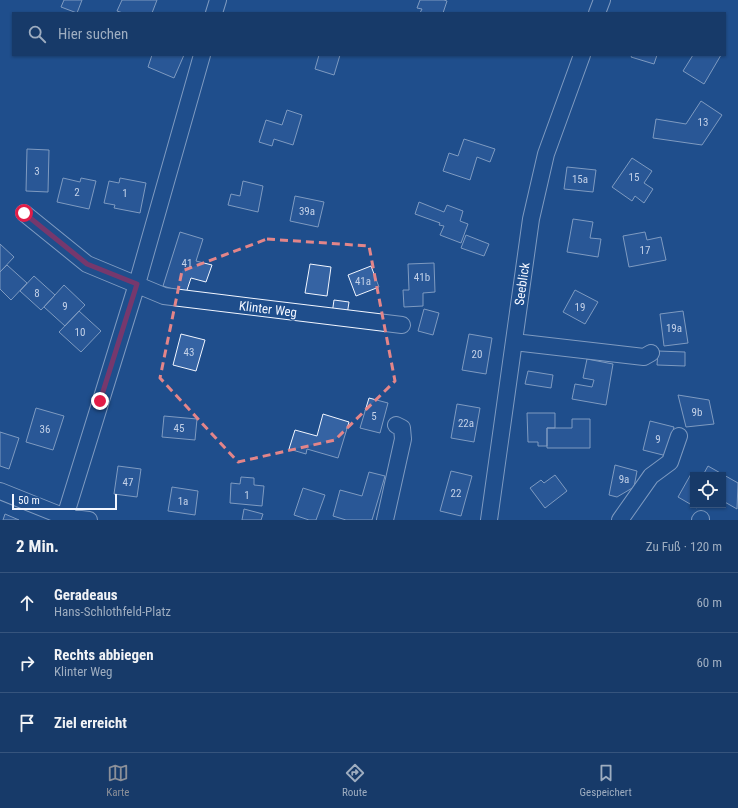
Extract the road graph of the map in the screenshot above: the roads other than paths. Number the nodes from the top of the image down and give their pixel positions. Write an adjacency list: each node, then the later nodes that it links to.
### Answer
1 (602, 0): 2 (street)
2 (597, 12)
3 (202, 56): 6 (street)
4 (582, 56): 8 (street, Seeblick)
5 (24, 213): 6 (street, Klinter Weg)
6 (137, 284): 7 (street, Klinter Weg); 13 (street)
7 (402, 325)
8 (514, 342): 9 (street); 16 (street, Seeblick)
9 (651, 353)
10 (396, 425): 15 (street)
11 (679, 436): 17 (street)
12 (0, 491): 13 (street)
13 (65, 518): 14 (street)
14 (89, 520)
15 (385, 520)
16 (489, 520)
17 (620, 520)

